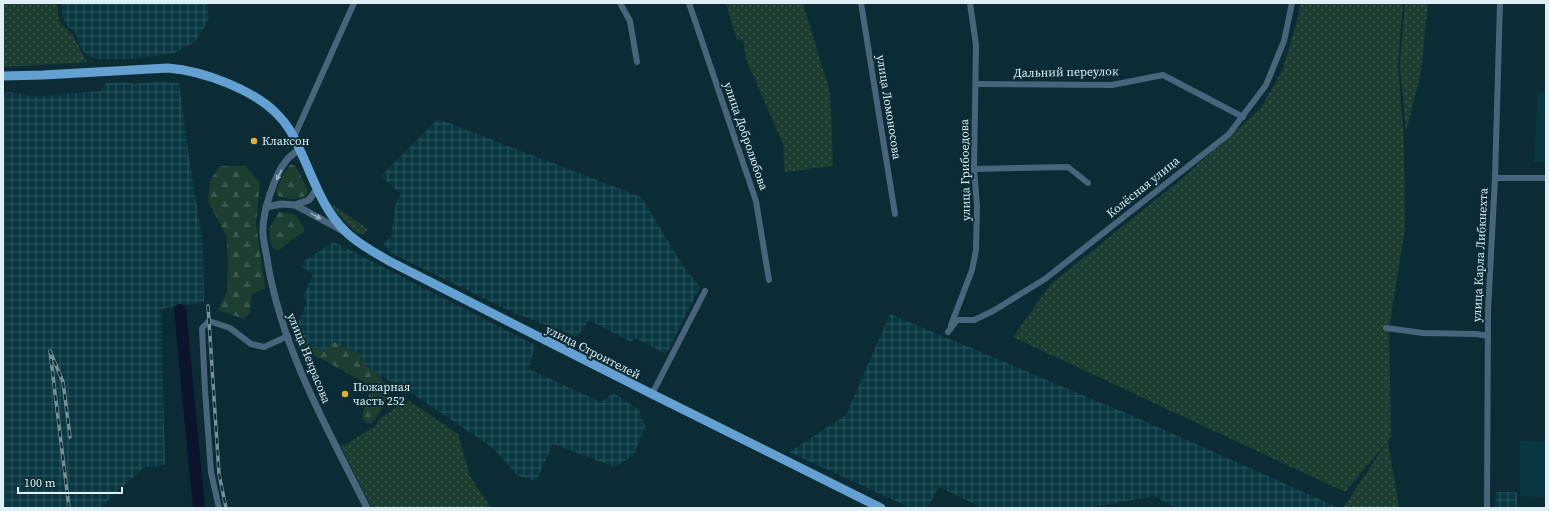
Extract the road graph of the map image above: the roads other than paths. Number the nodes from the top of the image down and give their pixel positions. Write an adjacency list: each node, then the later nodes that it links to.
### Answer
1 (354, 3): 12 (street)
2 (620, 3): 8 (street)
3 (688, 3): 23 (street, улица Добролюбова)
4 (861, 3): 21 (street, улица Ломоносова)
5 (970, 3): 10 (street, улица Грибоедова)
6 (1292, 3): 11 (street, Колёсная улица)
7 (1500, 3): 15 (street, улица Карла Либкнехта)
8 (637, 62)
9 (3, 76): 12 (main road, улица Строителей)
10 (976, 84): 11 (street, Дальний переулок); 14 (street, улица Грибоедова)
11 (1243, 117): 26 (street, Колёсная улица)
12 (294, 137): 13 (main road, улица Строителей)
13 (300, 149): 18 (main road, улица Строителей); 20 (street, улица Некрасова, one-way to 20)
14 (974, 169): 17 (street); 26 (street, улица Грибоедова)
15 (1495, 178): 16 (street); 28 (street, улица Карла Либкнехта)
16 (1546, 178)
17 (1088, 183)
18 (317, 189): 19 (street); 22 (main road, улица Строителей)
19 (295, 204): 20 (street); 22 (street, one-way to 22)
20 (266, 207): 27 (street, улица Некрасова)
21 (895, 214)
22 (346, 232): 29 (main road, улица Строителей)
23 (769, 280)
24 (705, 291): 29 (street)
25 (1386, 328): 28 (street)
26 (948, 332)
27 (288, 336): 30 (street); 31 (street, улица Некрасова)
28 (1488, 336): 33 (street, улица Карла Либкнехта)
29 (652, 394): 32 (main road, улица Строителей)
30 (219, 508)
31 (367, 508)
32 (881, 508)
33 (1487, 508)

